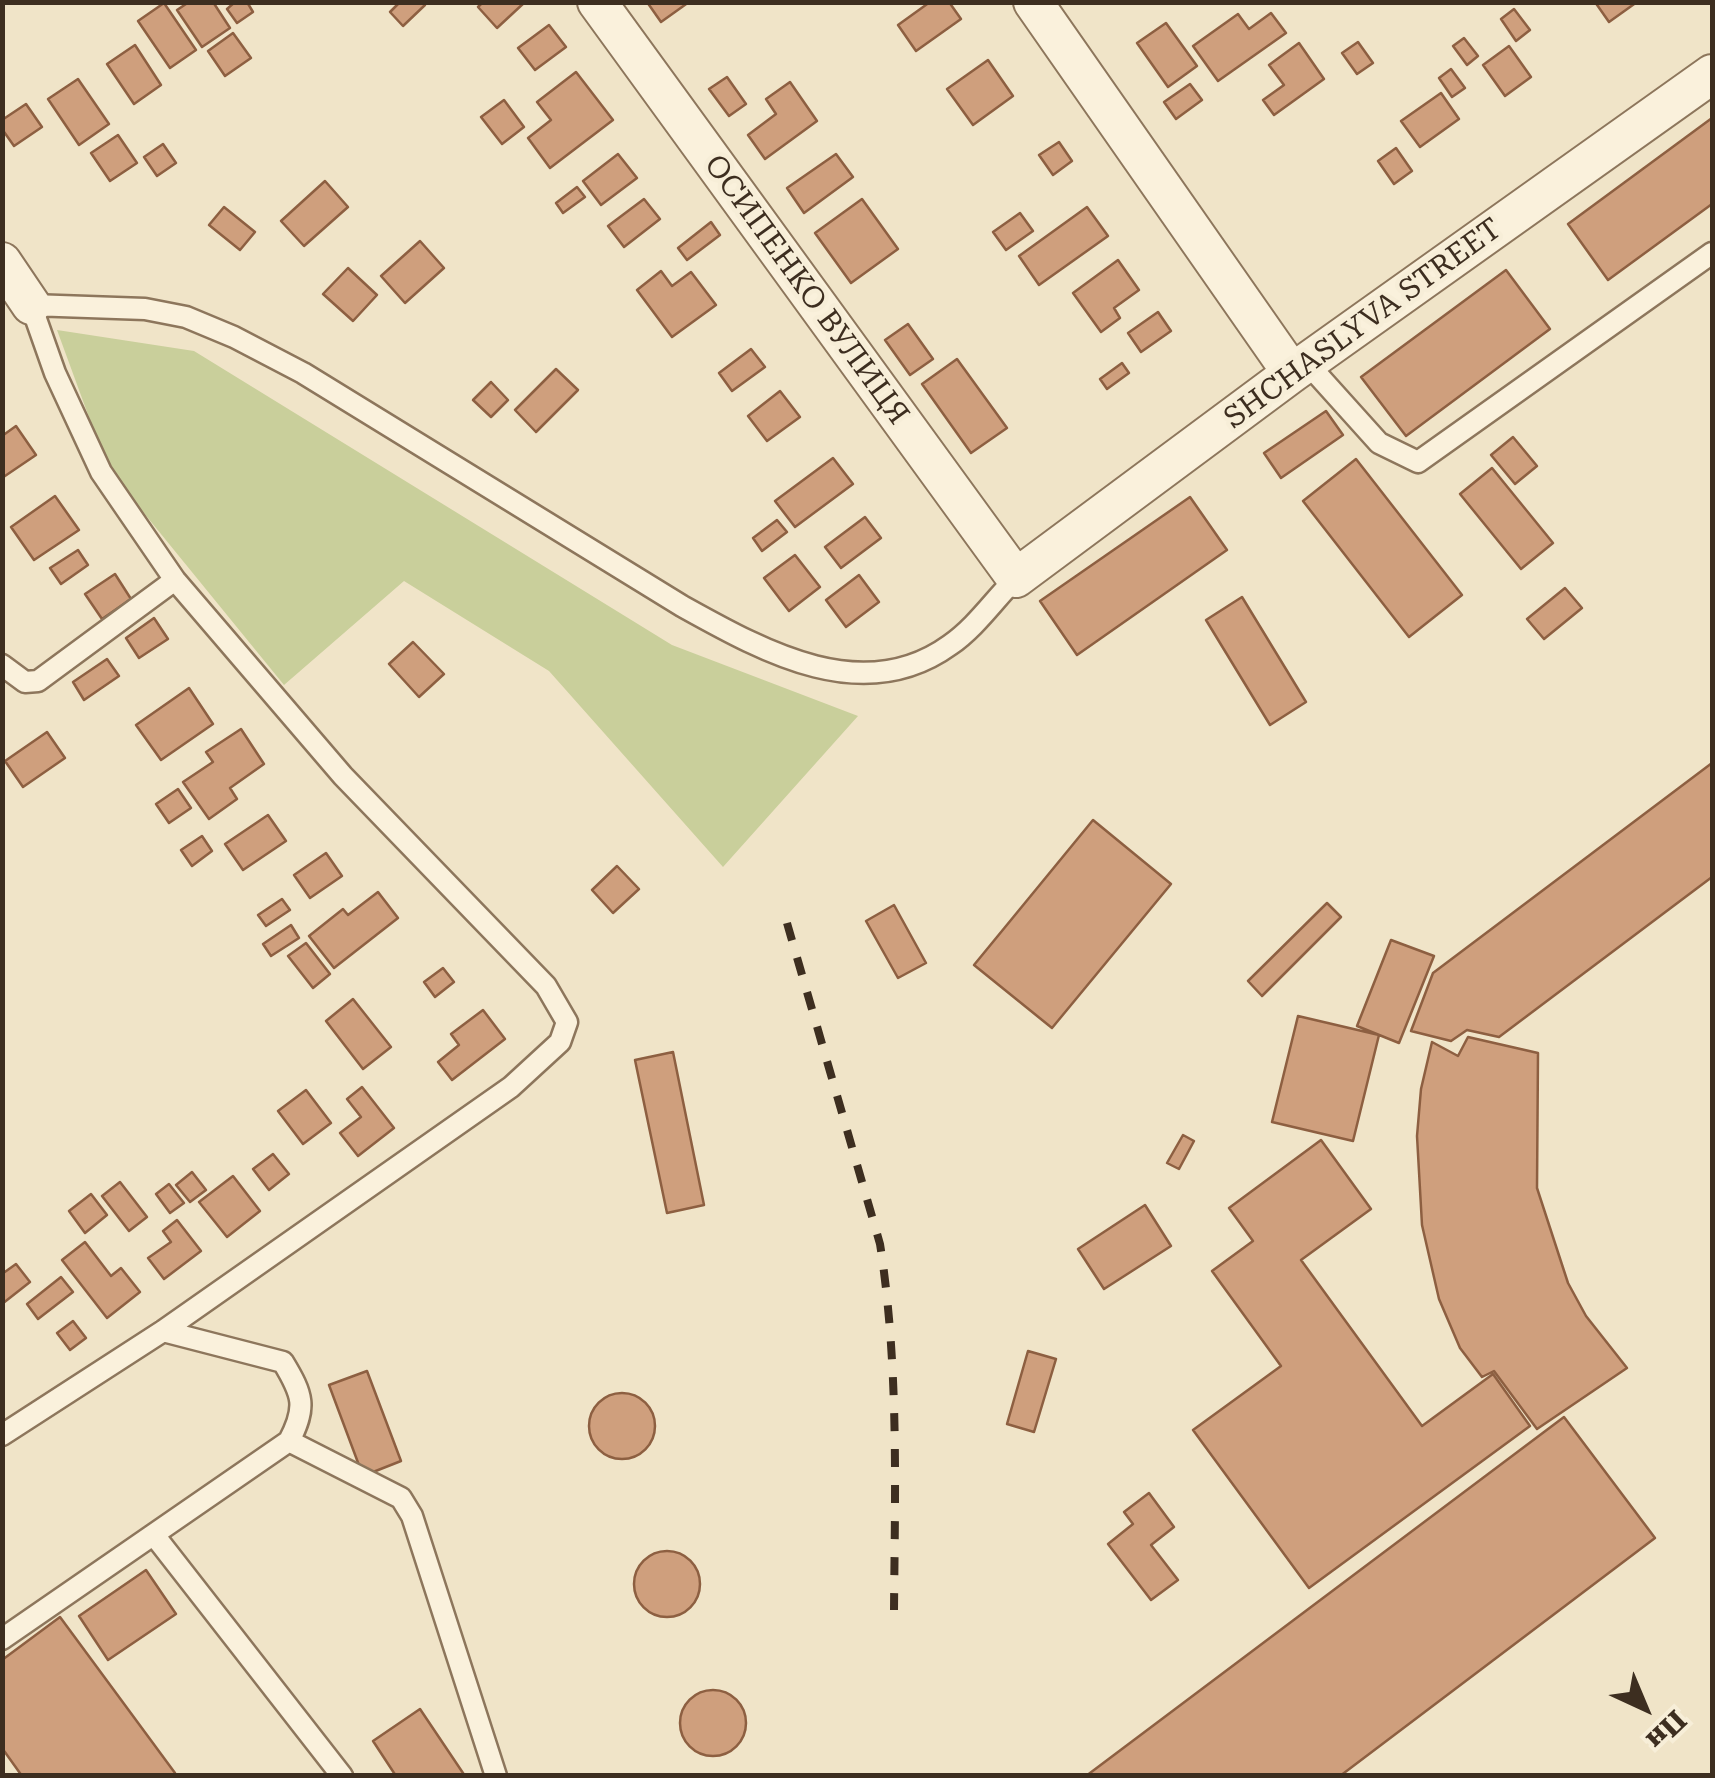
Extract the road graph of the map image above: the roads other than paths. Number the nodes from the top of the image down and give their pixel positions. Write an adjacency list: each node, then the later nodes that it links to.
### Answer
1 (597, 2): 8 (street, ОСИПЕНКО ВУЛИЦЯ)
2 (1033, 2): 7 (street)
3 (1712, 74): 7 (street, SHCHASLYVA STREET)
4 (1712, 253): 7 (lane)
5 (2, 262): 6 (street)
6 (31, 305): 8 (lane); 9 (lane)
7 (1299, 368): 8 (street, SHCHASLYVA STREET)
8 (1016, 578)
9 (175, 580): 10 (lane); 11 (lane)
10 (2, 665)
11 (163, 1331): 12 (lane); 13 (lane)
12 (2, 1435)
13 (288, 1441): 14 (lane); 17 (lane)
14 (154, 1535): 15 (lane); 16 (lane)
15 (2, 1640)
16 (342, 1776)
17 (496, 1776)

